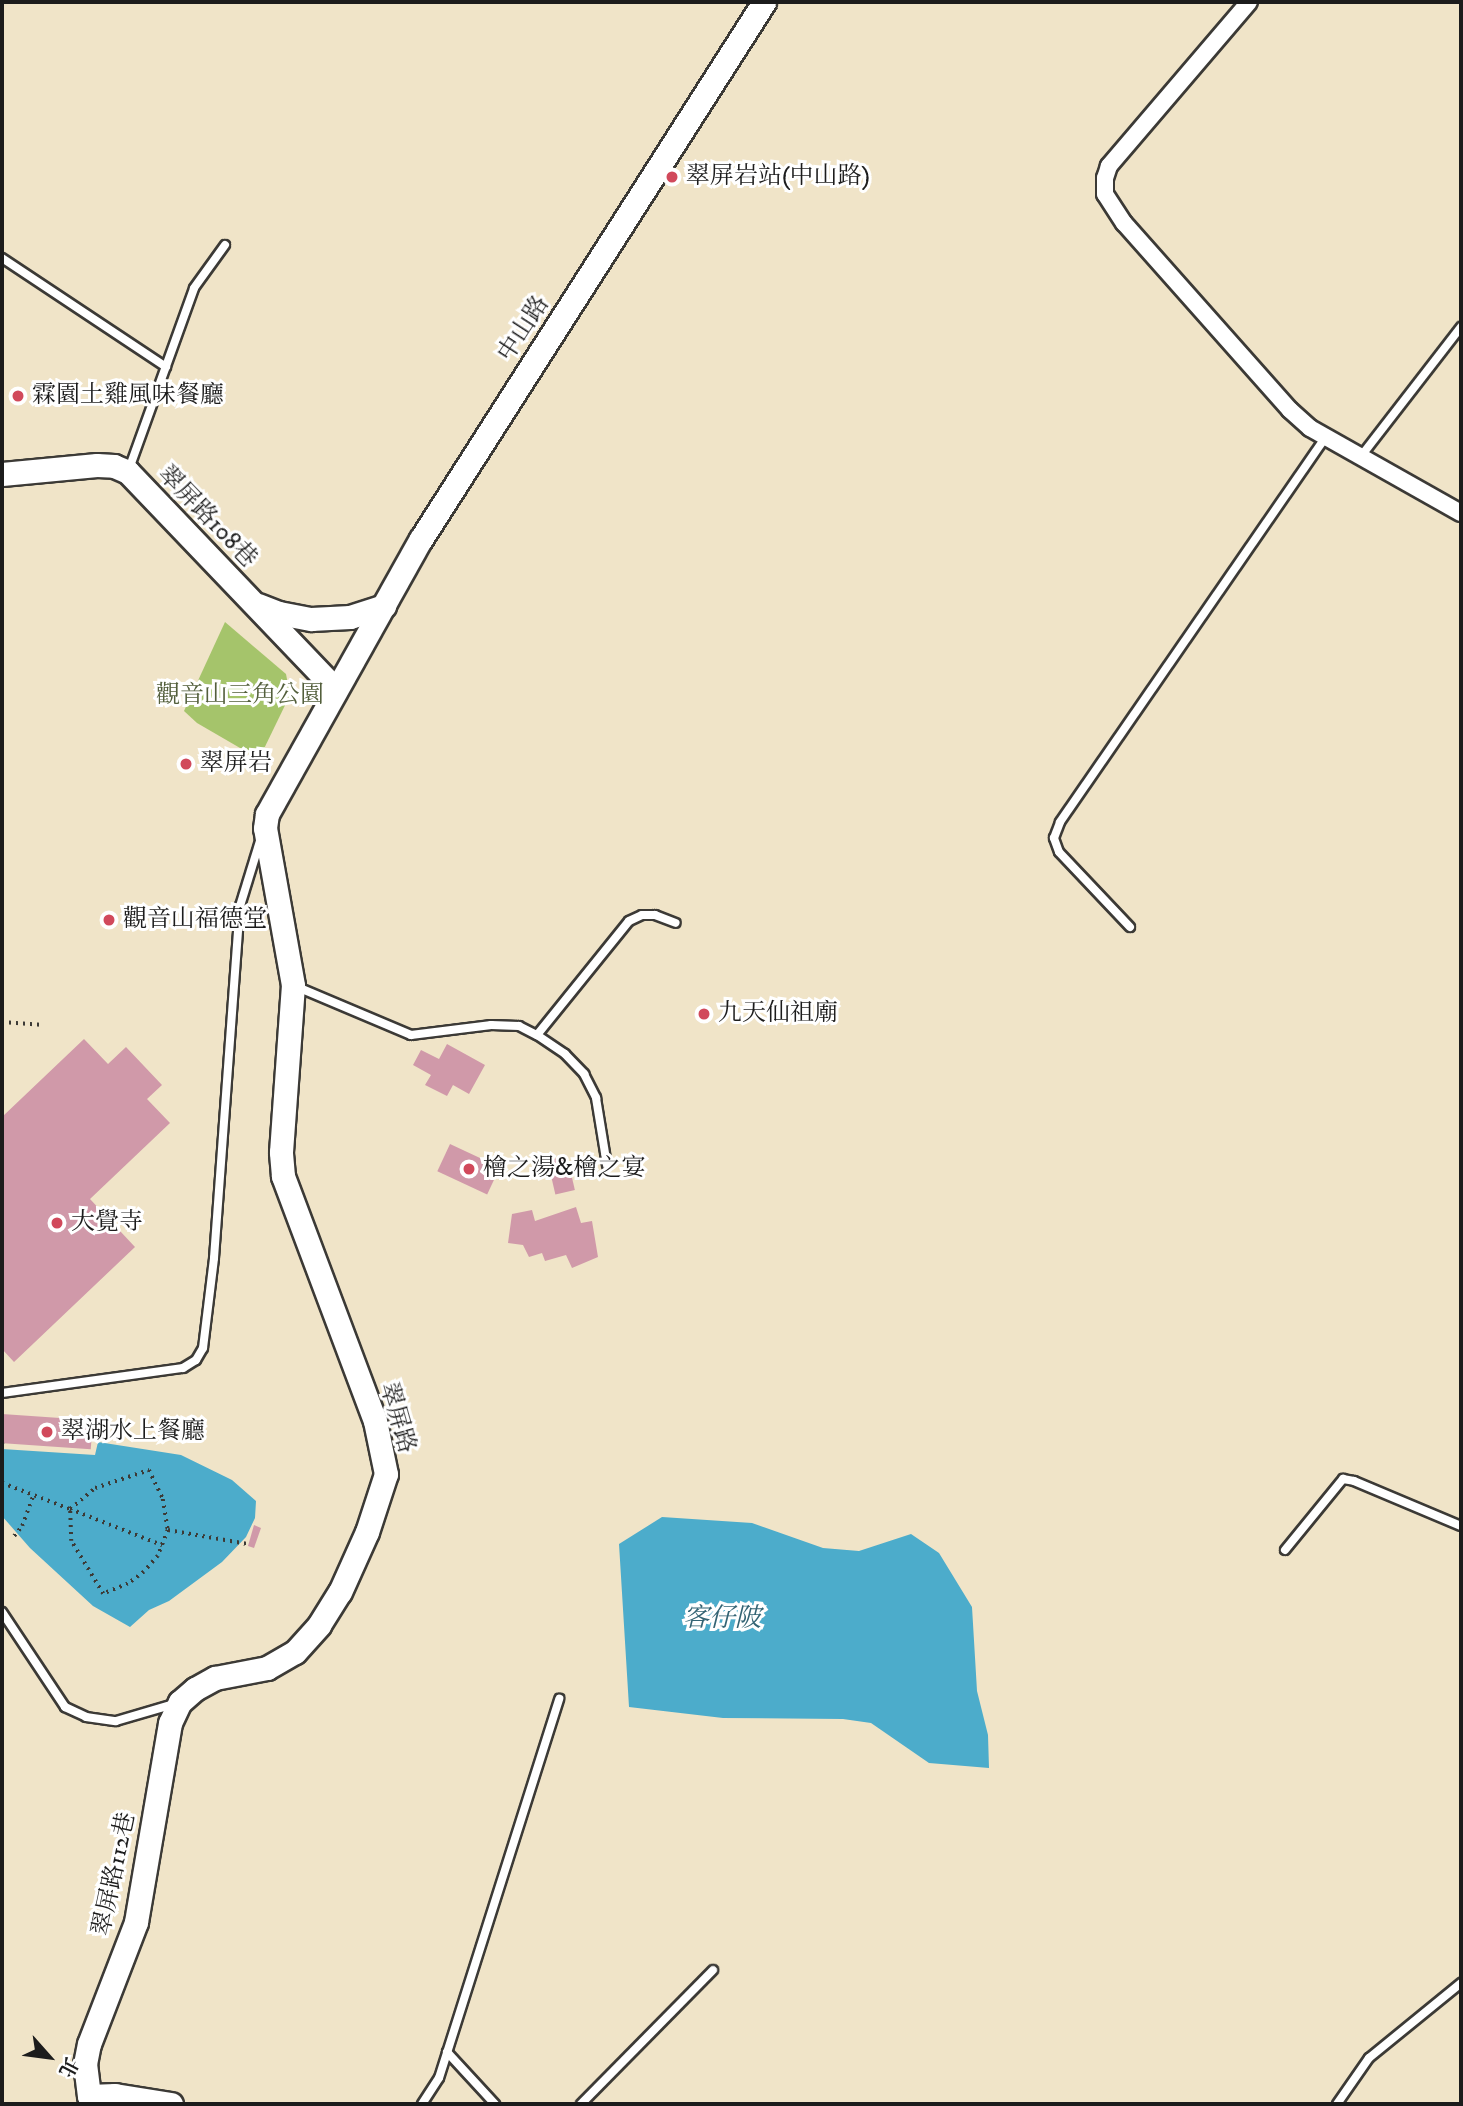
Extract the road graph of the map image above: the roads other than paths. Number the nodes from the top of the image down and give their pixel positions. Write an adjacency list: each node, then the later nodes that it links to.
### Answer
1 (764, 2): 13 (main road, 中山路)
2 (1249, 2): 7 (street)
3 (225, 245): 6 (lane)
4 (2, 258): 6 (lane)
5 (1461, 327): 8 (lane)
6 (166, 367): 9 (lane)
7 (1326, 436): 8 (street); 17 (lane)
8 (1362, 455): 11 (street)
9 (128, 472): 10 (main road, 翠屏路108巷); 12 (main road, 翠屏路108巷)
10 (2, 474)
11 (1461, 513)
12 (252, 602): 13 (main road); 14 (main road, 翠屏路108巷)
13 (384, 606): 14 (main road, 中山路)
14 (336, 690): 15 (main road)
15 (265, 828): 18 (main road, 翠屏路); 21 (lane)
16 (676, 923): 19 (lane)
17 (1130, 928)
18 (293, 985): 19 (lane); 26 (main road, 翠屏路)
19 (537, 1035): 20 (lane)
20 (607, 1166)
21 (2, 1393)
22 (1461, 1526): 23 (lane)
23 (1285, 1550)
24 (2, 1612): 26 (lane, 翠屏路)
25 (559, 1699): 29 (lane)
26 (180, 1702): 30 (main road, 翠屏路112巷)
27 (713, 1970): 34 (lane)
28 (1461, 1983): 35 (lane)
29 (447, 2052): 32 (lane); 33 (lane)
30 (88, 2100): 31 (main road, 翠屏路112巷)
31 (171, 2104)
32 (422, 2104)
33 (495, 2104)
34 (581, 2104)
35 (1337, 2104)

